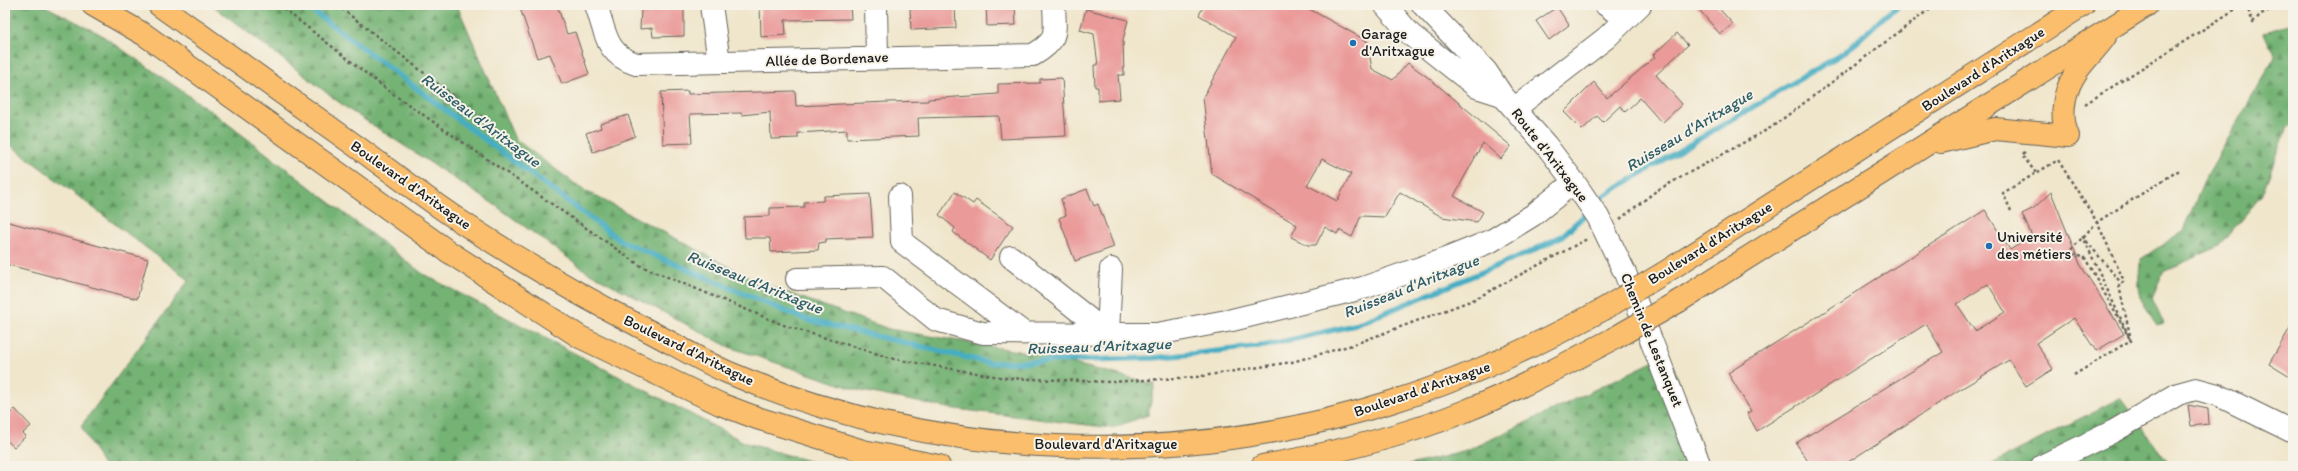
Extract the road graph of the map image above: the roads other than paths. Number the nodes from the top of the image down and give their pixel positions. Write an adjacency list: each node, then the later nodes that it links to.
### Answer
1 (93, 5): 27 (main road)
2 (159, 5): 10 (main road, Boulevard d'Aritxague, bridge)
3 (596, 5): 15 (street, Allée de Bordenave)
4 (711, 5): 15 (street)
5 (876, 5): 14 (street)
6 (1054, 5): 14 (street, Allée de Bordenave)
7 (1386, 5): 16 (street, Route d'Aritxague)
8 (1423, 5): 16 (street, Route d'Aritxague)
9 (1606, 5): 12 (street)
10 (2083, 5)
11 (2147, 5): 13 (main road)
12 (1632, 12): 16 (street)
13 (2111, 27): 17 (main road); 17 (main road)
14 (877, 58): 15 (street, Allée de Bordenave)
15 (719, 62)
16 (1508, 102): 18 (street, Route d'Aritxague)
17 (1922, 147): 28 (main road, bridge)
18 (1574, 182): 20 (street, Route d'Aritxague); 25 (street)
19 (900, 196): 24 (street)
20 (1597, 216): 29 (street, Chemin de Lestanquet)
21 (1011, 257): 25 (street)
22 (1111, 269): 25 (street)
23 (797, 279): 24 (street)
24 (1024, 333): 25 (street)
25 (1108, 334)
26 (2293, 432): 30 (street)
27 (939, 466)
28 (1262, 466)
29 (1700, 466)
30 (2042, 466)

